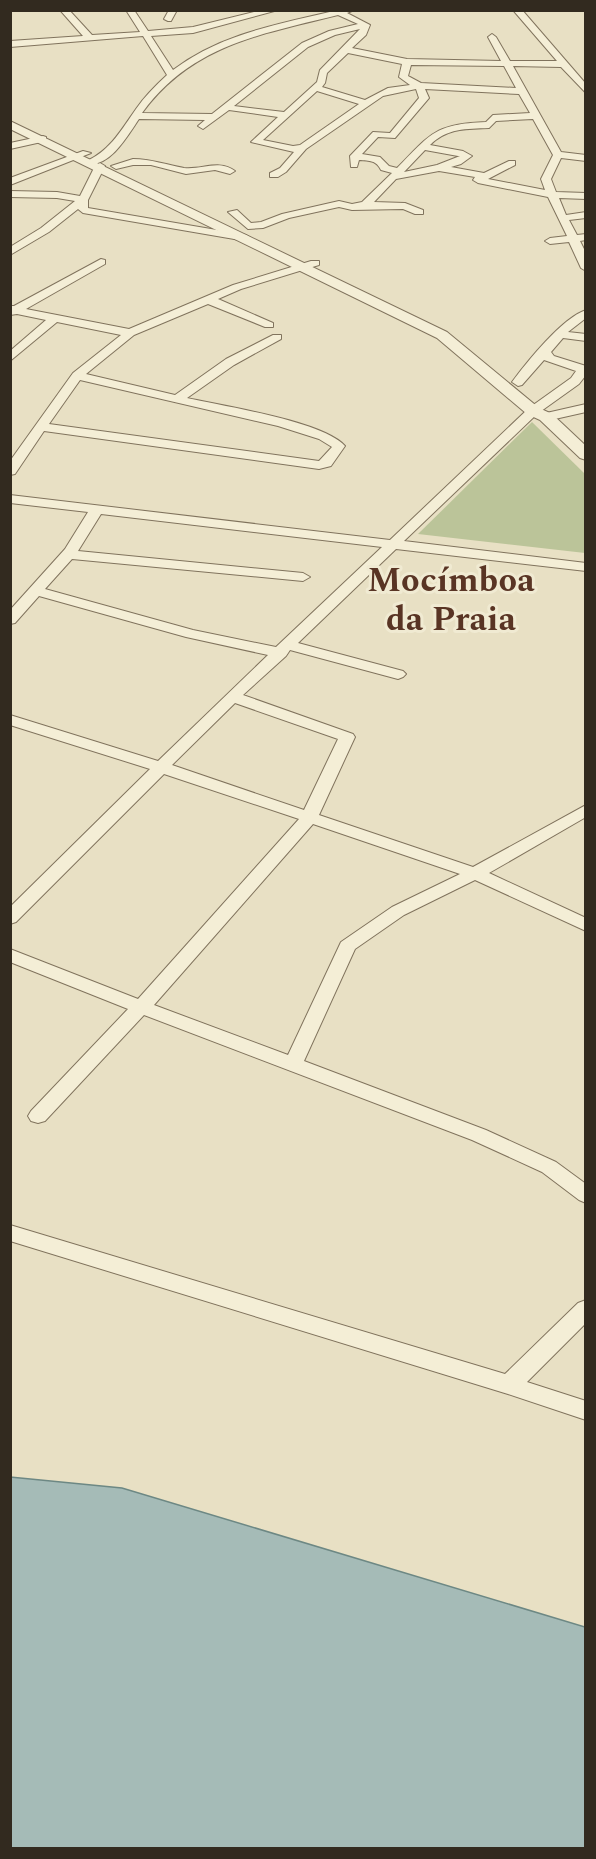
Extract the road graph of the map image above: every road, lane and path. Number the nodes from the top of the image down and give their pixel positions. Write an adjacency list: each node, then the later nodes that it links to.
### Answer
1 (64, 10): 13 (street)
2 (130, 10): 11 (street)
3 (173, 10): 8 (street)
4 (274, 10): 9 (street)
5 (517, 10): 19 (street)
6 (345, 12): 10 (street); 21 (street)
7 (220, 13): 9 (street)
8 (168, 20)
9 (230, 21): 11 (street)
10 (366, 25): 16 (street); 29 (street)
11 (144, 34): 13 (street); 21 (street)
12 (492, 37): 18 (street)
13 (90, 38): 14 (street)
14 (10, 44)
15 (415, 49): 17 (street)
16 (347, 50): 17 (street); 24 (street)
17 (407, 62): 20 (street); 23 (street)
18 (506, 64): 19 (street); 20 (street); 27 (street)
19 (563, 64): 22 (street)
20 (449, 70): 25 (street)
21 (172, 75): 32 (street)
22 (580, 77): 26 (street)
23 (419, 86): 25 (street); 28 (street); 37 (street)
24 (316, 88): 28 (street); 30 (street)
25 (468, 89): 27 (street)
26 (585, 90)
27 (520, 91): 33 (street)
28 (366, 103): 42 (street)
29 (225, 107): 30 (street); 34 (street)
30 (285, 115): 42 (street)
31 (10, 116): 45 (street)
32 (138, 116): 34 (street); 45 (street)
33 (534, 116): 40 (street); 43 (street)
34 (213, 117): 35 (street)
35 (203, 126)
36 (15, 128): 39 (street)
37 (392, 136): 38 (street); 50 (street)
38 (403, 138)
39 (43, 139): 41 (street); 45 (street)
40 (421, 143): 48 (street); 50 (street)
41 (10, 146)
42 (303, 147): 51 (street)
43 (558, 155): 44 (street); 55 (street)
44 (585, 158)
45 (91, 159): 47 (street); 53 (street); 57 (street); 64 (street)
46 (512, 163): 52 (street)
47 (117, 166): 49 (street); 68 (street)
48 (439, 168): 50 (street); 52 (street)
49 (230, 171)
50 (396, 174): 58 (street)
51 (274, 175)
52 (485, 176): 55 (street)
53 (10, 182)
54 (10, 194): 57 (street)
55 (551, 195): 56 (street); 62 (street)
56 (585, 196)
57 (83, 200): 64 (street); 66 (street)
58 (365, 205): 59 (street); 60 (street)
59 (233, 212)
60 (419, 212)
61 (585, 215): 62 (street)
62 (564, 218): 63 (street)
63 (580, 237): 65 (street); 69 (street)
64 (246, 238): 68 (street)
65 (550, 241)
66 (10, 252)
67 (101, 262): 71 (street)
68 (309, 265): 70 (street); 85 (street); 88 (street)
69 (585, 268)
70 (207, 300): 76 (street); 77 (street)
71 (12, 310): 73 (street)
72 (585, 313): 75 (street)
73 (54, 319): 77 (street); 82 (street)
74 (585, 321): 75 (street)
75 (569, 324): 78 (street)
76 (269, 325)
77 (130, 333): 84 (street)
78 (560, 334): 80 (street); 81 (street)
79 (277, 337): 86 (street)
80 (585, 338)
81 (543, 351): 83 (street); 85 (street)
82 (10, 358)
83 (584, 370): 88 (street)
84 (77, 376): 86 (street); 89 (street)
85 (518, 382): 88 (street)
86 (177, 399): 89 (street)
87 (585, 408): 88 (street)
88 (540, 411): 90 (street); 96 (street)
89 (42, 427): 91 (street)
90 (585, 454)
91 (10, 471)
92 (10, 489): 95 (street)
93 (10, 499): 94 (street)
94 (97, 509): 95 (street); 97 (street)
95 (208, 516): 96 (street)
96 (397, 540): 98 (street); 99 (street); 103 (street)
97 (68, 554): 100 (street); 101 (street)
98 (585, 558)
99 (585, 567)
100 (303, 577)
101 (36, 591): 102 (street); 103 (street)
102 (10, 620)
103 (285, 649): 104 (street); 105 (street)
104 (398, 674)
105 (232, 697): 107 (street); 109 (street)
106 (10, 720): 107 (street)
107 (161, 767): 109 (street); 111 (street)
108 (585, 810): 110 (street)
109 (309, 818): 110 (street); 114 (street)
110 (475, 873): 112 (street); 115 (street)
111 (10, 918)
112 (585, 926)
113 (10, 955): 114 (street)
114 (141, 1007): 115 (street); 116 (street)
115 (293, 1065): 117 (street)
116 (38, 1116)
117 (585, 1195)
118 (10, 1233): 120 (street)
119 (585, 1310): 120 (street)
120 (509, 1385): 121 (street)
121 (581, 1404)

